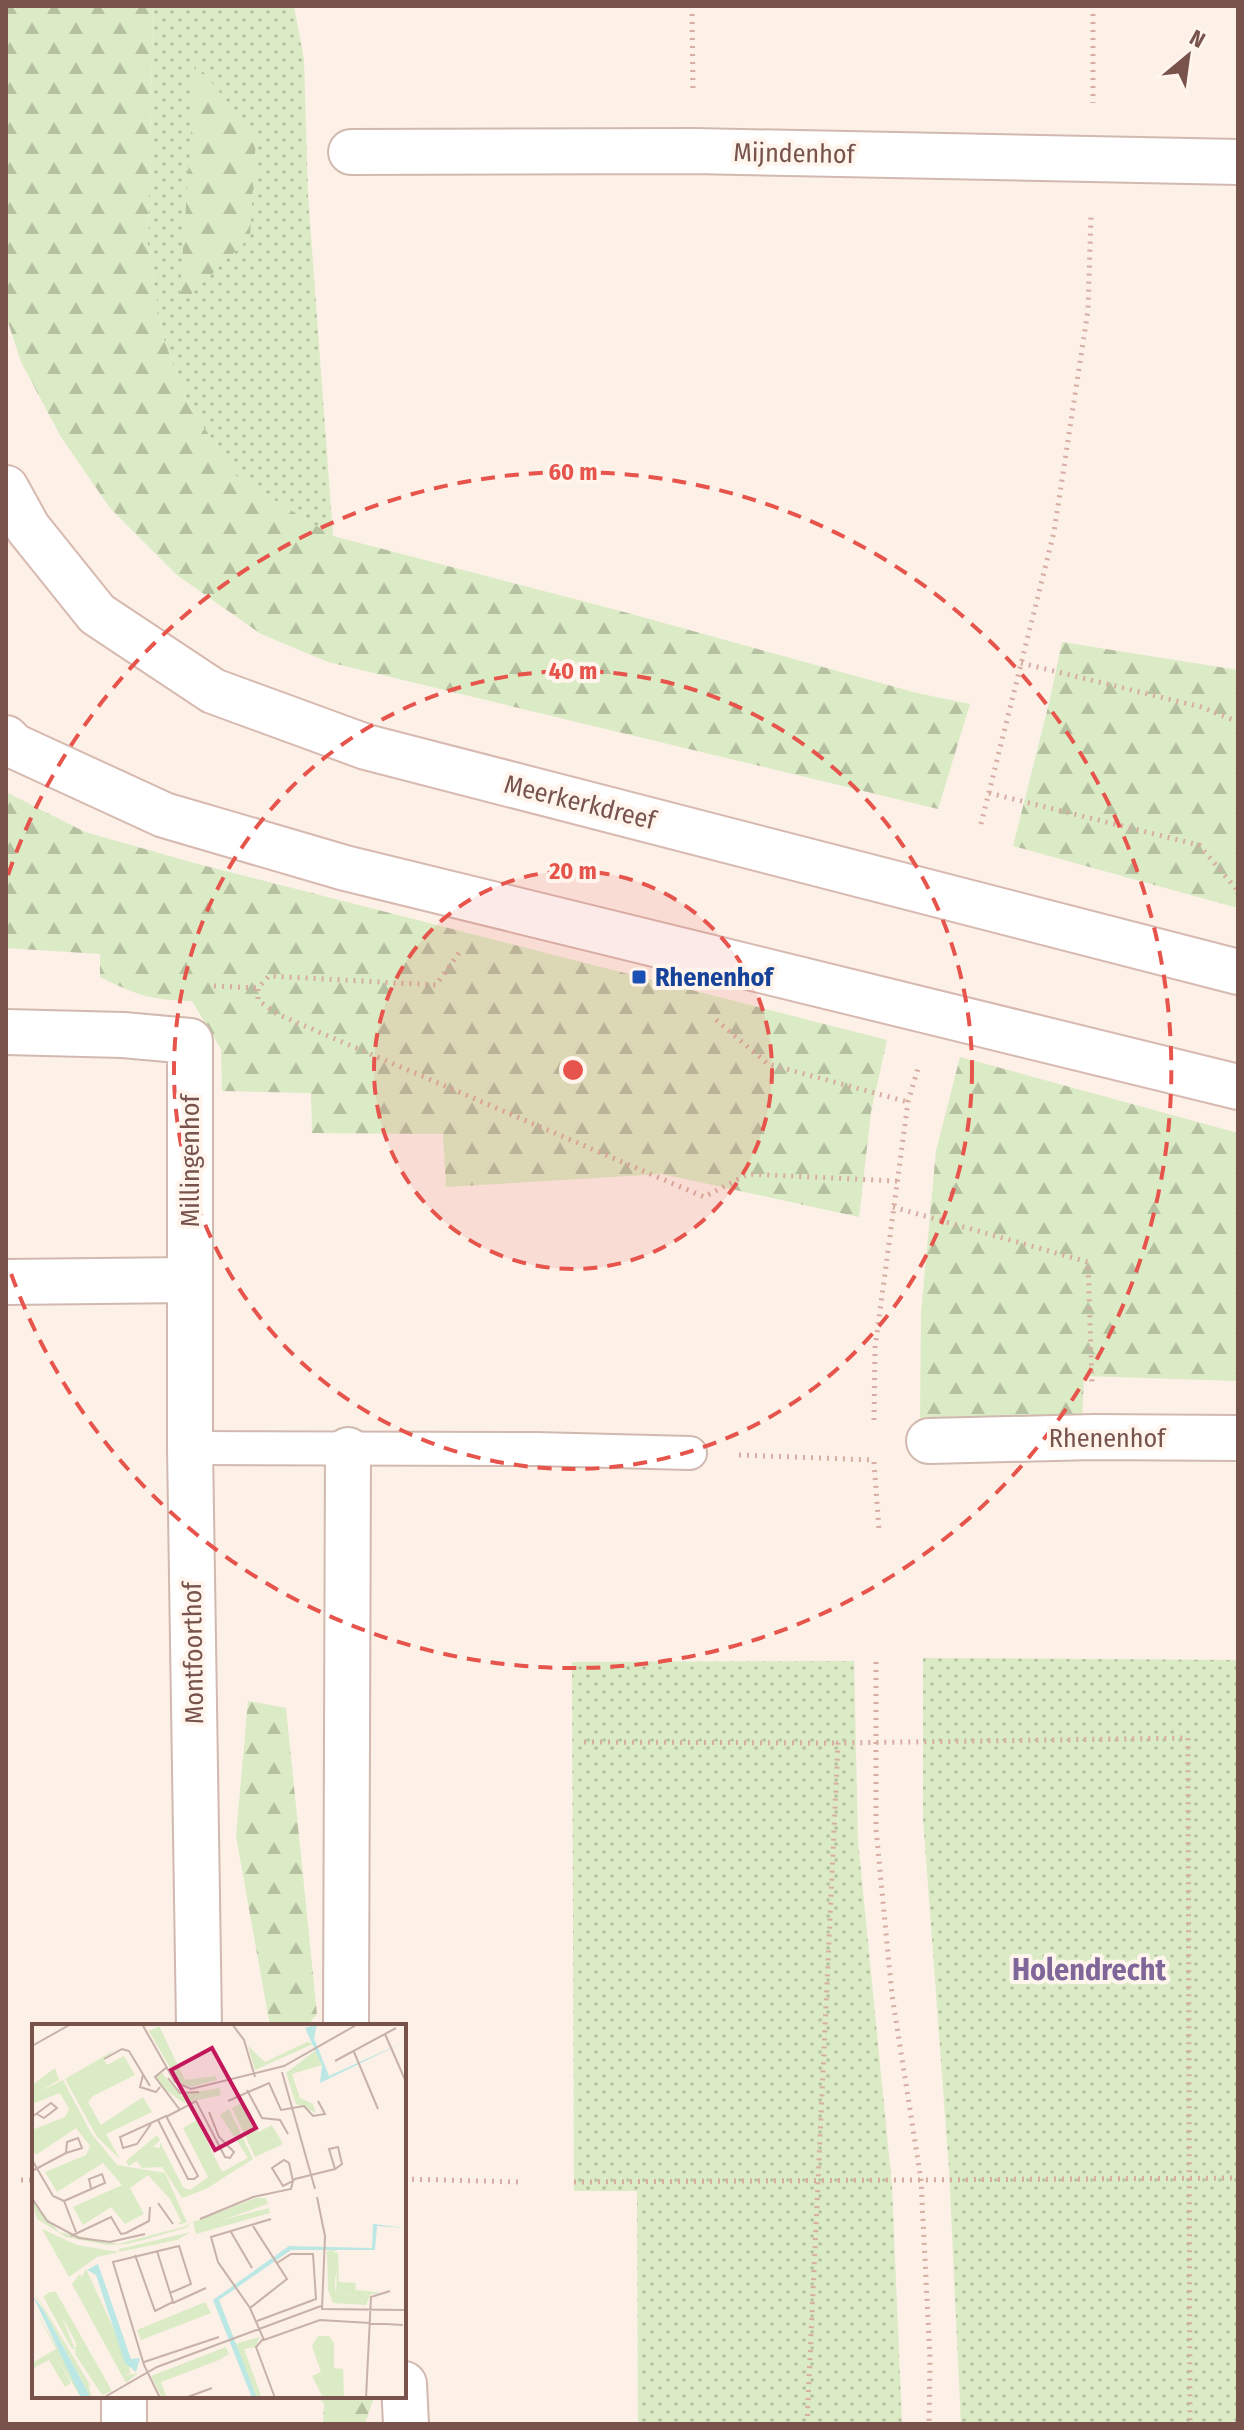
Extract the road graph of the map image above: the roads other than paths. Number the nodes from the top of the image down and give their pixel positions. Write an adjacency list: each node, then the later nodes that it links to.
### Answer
1 (351, 152): 2 (street, Mijndenhof)
2 (1238, 162)
3 (6, 488): 5 (street, Meerkerkdreef)
4 (6, 738): 7 (street)
5 (1238, 972)
6 (6, 1032): 8 (street, Millingenhof)
7 (1238, 1087)
8 (190, 1280): 9 (street); 12 (street, Montfoorthof)
9 (6, 1282)
10 (1238, 1438): 11 (street, Rhenenhof)
11 (929, 1441)
12 (190, 1448): 13 (lane); 15 (street, Montfoorthof)
13 (348, 1450): 14 (lane); 16 (street)
14 (690, 1453)
15 (199, 2024)
16 (346, 2024)
17 (124, 2398): 19 (street)
18 (405, 2398): 20 (street)
19 (124, 2424)
20 (406, 2424)

